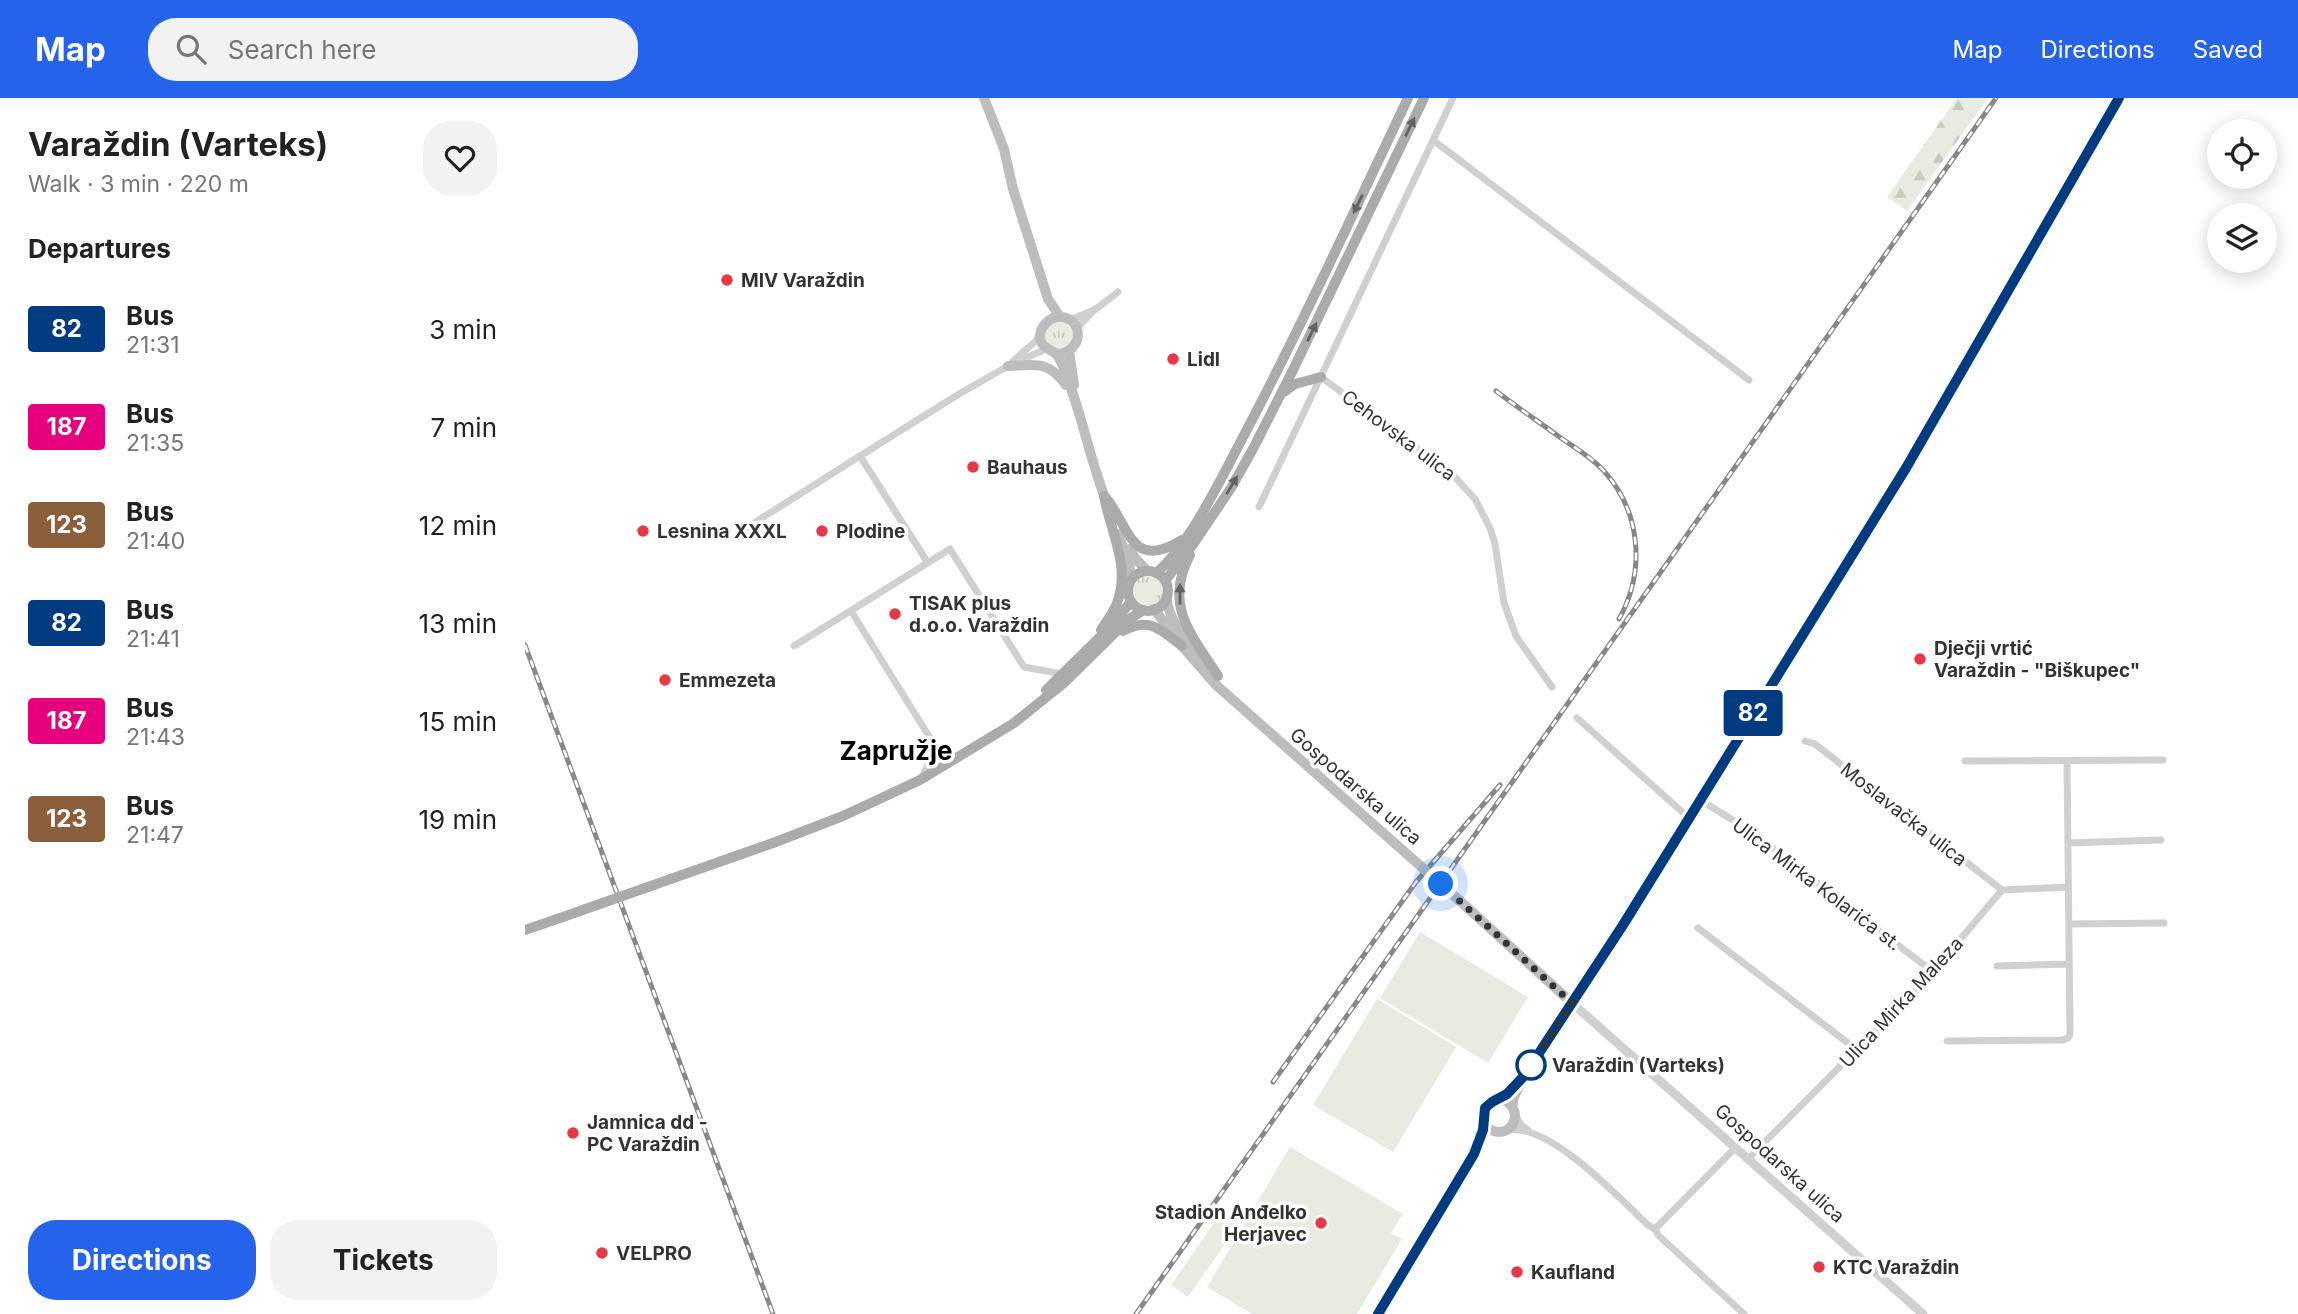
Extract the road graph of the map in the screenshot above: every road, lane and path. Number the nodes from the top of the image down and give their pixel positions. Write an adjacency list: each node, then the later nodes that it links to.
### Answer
1 (984, 98): 8 (main road)
2 (1408, 98): 25 (main road, one-way to 25)
3 (1424, 98): 18 (main road, one-way to 3)
4 (1453, 98): 6 (street, Cehovska ulica)
5 (2119, 98): 48 (main road)
6 (1433, 141): 16 (street, Cehovska ulica); 17 (street)
7 (1118, 292): 10 (street)
8 (1048, 299): 9 (main road); 10 (main road)
9 (1048, 320): 10 (main road); 11 (main road)
10 (1069, 322): 13 (main road)
11 (1040, 337): 12 (main road); 15 (street)
12 (1046, 349): 14 (main road); 15 (street)
13 (1069, 351): 14 (main road); 19 (main road)
14 (1057, 354): 19 (main road)
15 (1008, 366): 19 (main road); 20 (street)
16 (1321, 377): 18 (main road); 22 (street, Cehovska ulica); 39 (street, Cehovska ulica)
17 (1749, 380)
18 (1282, 393): 25 (main road, one-way to 18)
19 (1076, 399): 21 (main road)
20 (860, 456): 24 (street); 26 (street)
21 (1104, 496): 23 (main road); 25 (main road); 34 (main road)
22 (1259, 507)
23 (1113, 518): 27 (main road); 28 (main road)
24 (743, 530)
25 (1190, 540): 27 (main road); 38 (main road, one-way to 25)
26 (928, 563): 32 (street); 37 (street)
27 (1156, 575): 28 (main road); 29 (main road)
28 (1131, 580): 30 (main road)
29 (1166, 597): 31 (main road); 38 (main road)
30 (1131, 602): 31 (main road); 34 (main road)
31 (1149, 610): 33 (main road); 36 (main road, Gospodarska ulica)
32 (851, 611): 35 (street); 47 (street)
33 (1109, 641): 36 (main road); 42 (main road)
34 (1095, 642): 37 (main road)
35 (795, 646)
36 (1182, 646): 40 (main road, Gospodarska ulica)
37 (1063, 674): 42 (main road)
38 (1218, 676): 40 (main road)
39 (1552, 687)
40 (1231, 698): 61 (main road, Gospodarska ulica, bridge)
41 (1577, 718): 49 (street)
42 (999, 731): 47 (main road)
43 (1805, 741): 53 (street, Moslavačka ulica)
44 (2163, 760): 46 (street)
45 (1965, 761): 46 (street)
46 (2067, 761): 51 (street)
47 (920, 780): 57 (main road, bridge)
48 (1700, 800): 49 (main road); 60 (street, Ulica Mirka Kolarića st.)
49 (1689, 818): 61 (main road)
50 (2161, 840): 51 (street)
51 (2068, 843): 52 (street)
52 (2068, 887): 53 (street); 55 (street)
53 (2003, 890): 60 (street, Ulica Mirka Maleza)
54 (2164, 923): 55 (street)
55 (2069, 924): 58 (street)
56 (1698, 928): 63 (street)
57 (525, 930)
58 (2069, 964): 59 (street); 62 (street)
59 (1997, 966)
60 (1933, 972): 63 (street, Ulica Mirka Maleza)
61 (1572, 1003): 64 (main road); 70 (street, Gospodarska ulica)
62 (1947, 1041)
63 (1857, 1050): 72 (street, Ulica Mirka Maleza)
64 (1524, 1076): 65 (main road); 66 (main road)
65 (1496, 1100): 66 (main road); 67 (main road)
66 (1514, 1111): 68 (main road); 69 (street)
67 (1484, 1122): 68 (main road); 71 (main road)
68 (1503, 1131): 69 (street); 71 (main road)
69 (1530, 1133): 73 (street)
70 (1736, 1147): 72 (street, Gospodarska ulica); 73 (street)
71 (1474, 1154): 74 (main road)
72 (1749, 1158): 76 (street, Gospodarska ulica)
73 (1655, 1230): 75 (street)
74 (1378, 1314)
75 (1744, 1314)
76 (1923, 1314)

